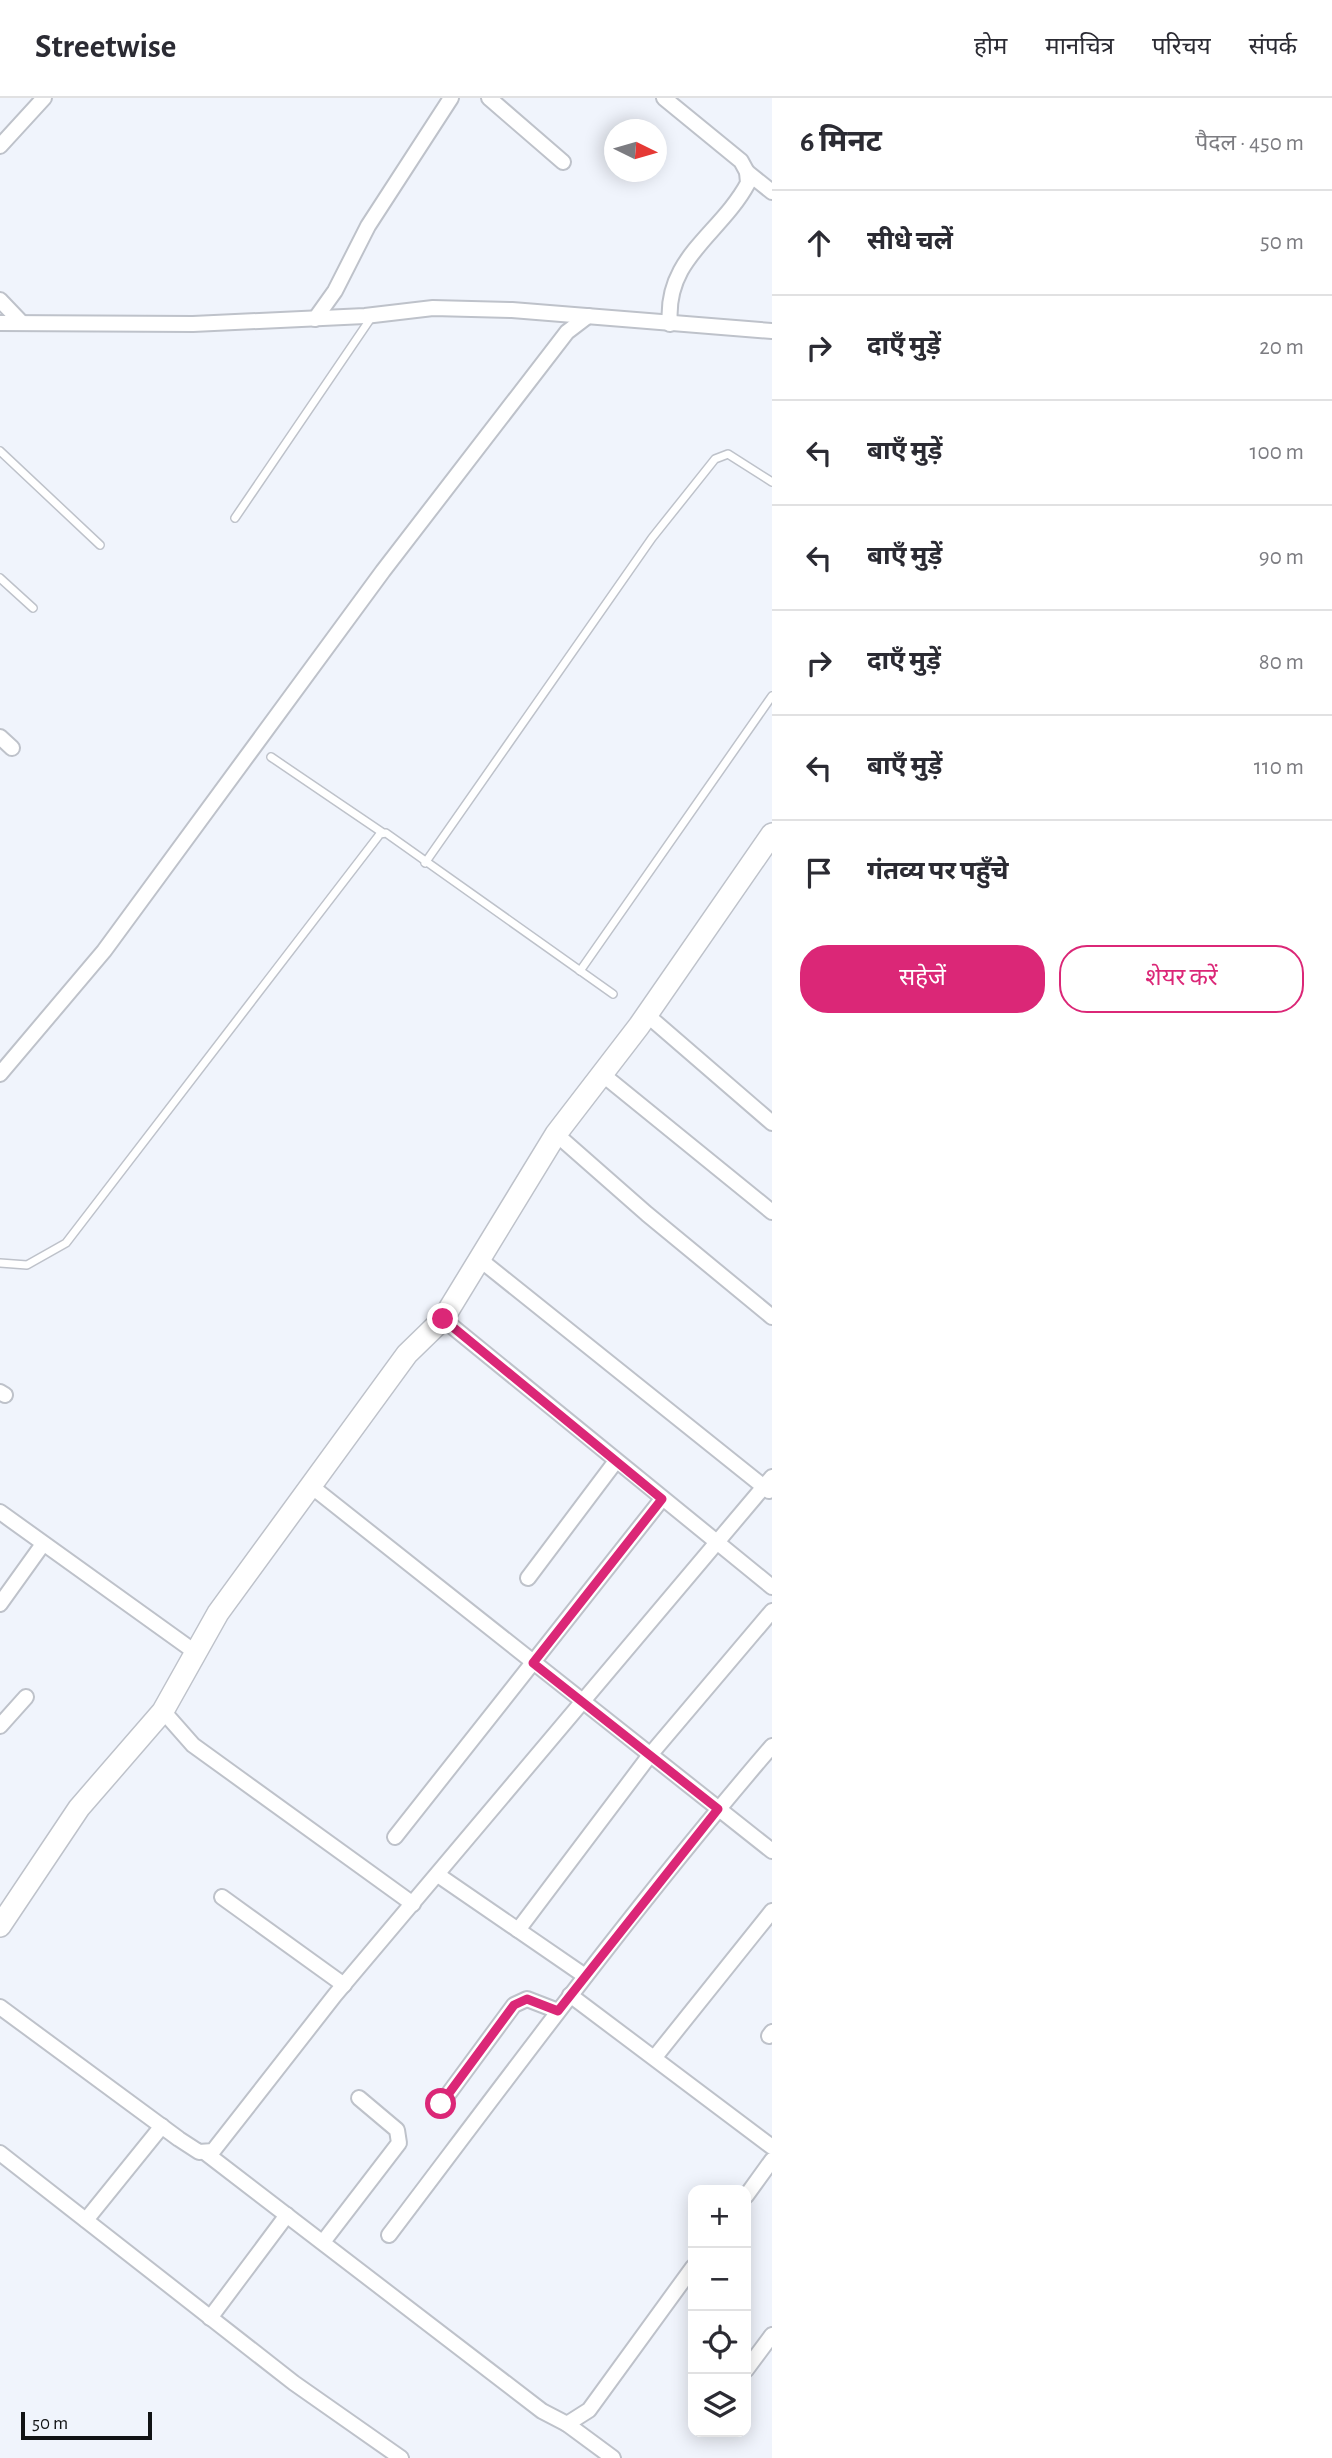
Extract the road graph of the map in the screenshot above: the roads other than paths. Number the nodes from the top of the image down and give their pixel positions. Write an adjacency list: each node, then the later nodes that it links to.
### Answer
1 (44, 98): 5 (street)
2 (451, 98): 12 (street)
3 (489, 98): 6 (street)
4 (664, 98): 7 (street)
5 (0, 146)
6 (562, 162)
7 (747, 172): 8 (street); 15 (street)
8 (772, 192)
9 (0, 300): 14 (street)
10 (374, 315): 11 (street); 12 (street); 19 (lane)
11 (588, 316): 15 (street); 33 (street)
12 (315, 319): 14 (street)
13 (0, 323): 14 (street)
14 (22, 323)
15 (670, 324): 16 (street)
16 (772, 331)
17 (0, 451): 20 (lane)
18 (772, 482): 29 (lane)
19 (235, 518)
20 (100, 545)
21 (0, 578): 22 (lane)
22 (33, 608)
23 (772, 696): 30 (lane)
24 (0, 737): 25 (street)
25 (12, 748)
26 (271, 757): 27 (lane)
27 (383, 833): 29 (lane); 39 (lane)
28 (772, 834): 32 (street)
29 (425, 863): 30 (lane)
30 (580, 971): 31 (lane)
31 (614, 994)
32 (647, 1015): 34 (street); 35 (street)
33 (0, 1074)
34 (602, 1074): 36 (street); 37 (street)
35 (772, 1123)
36 (556, 1133): 38 (street); 40 (street)
37 (772, 1212)
38 (478, 1258): 41 (street); 44 (street)
39 (0, 1263)
40 (772, 1317)
41 (443, 1319): 42 (street); 43 (street)
42 (616, 1461): 45 (street); 49 (street)
43 (311, 1486): 53 (street); 54 (street)
44 (769, 1486): 48 (street)
45 (662, 1499): 48 (street); 54 (street)
46 (0, 1512): 47 (street)
47 (43, 1544): 51 (street); 53 (street)
48 (718, 1544): 50 (street); 56 (street)
49 (528, 1578)
50 (772, 1587)
51 (0, 1604)
52 (772, 1611): 60 (street)
53 (195, 1652): 57 (street)
54 (533, 1663): 56 (street); 62 (street)
55 (26, 1697): 58 (street)
56 (584, 1703): 60 (street); 64 (street)
57 (163, 1711): 66 (street); 68 (street)
58 (0, 1726)
59 (772, 1746): 61 (street)
60 (650, 1755): 61 (street); 69 (street)
61 (718, 1809): 63 (street); 70 (street)
62 (395, 1837)
63 (772, 1851)
64 (438, 1875): 66 (street); 69 (street)
65 (222, 1896): 71 (street)
66 (413, 1904): 71 (street)
67 (772, 1911): 75 (street)
68 (0, 1926)
69 (518, 1930): 70 (street)
70 (586, 1976): 72 (street)
71 (344, 1984): 81 (street)
72 (570, 1996): 74 (street); 75 (street)
73 (0, 2007): 78 (street)
74 (558, 2011): 77 (street); 86 (street)
75 (655, 2057): 79 (street)
76 (359, 2098): 87 (street)
77 (441, 2104)
78 (162, 2126): 81 (street); 85 (street)
79 (772, 2147)
80 (0, 2153): 85 (street)
81 (207, 2154): 84 (street)
82 (772, 2160): 83 (street)
83 (751, 2189)
84 (287, 2215): 87 (street); 89 (street)
85 (86, 2220): 89 (street)
86 (389, 2235)
87 (323, 2242): 92 (street)
88 (688, 2274): 92 (street)
89 (210, 2318): 93 (street)
90 (772, 2335): 91 (street)
91 (751, 2363)
92 (567, 2424): 94 (street)
93 (401, 2458)
94 (612, 2458)

